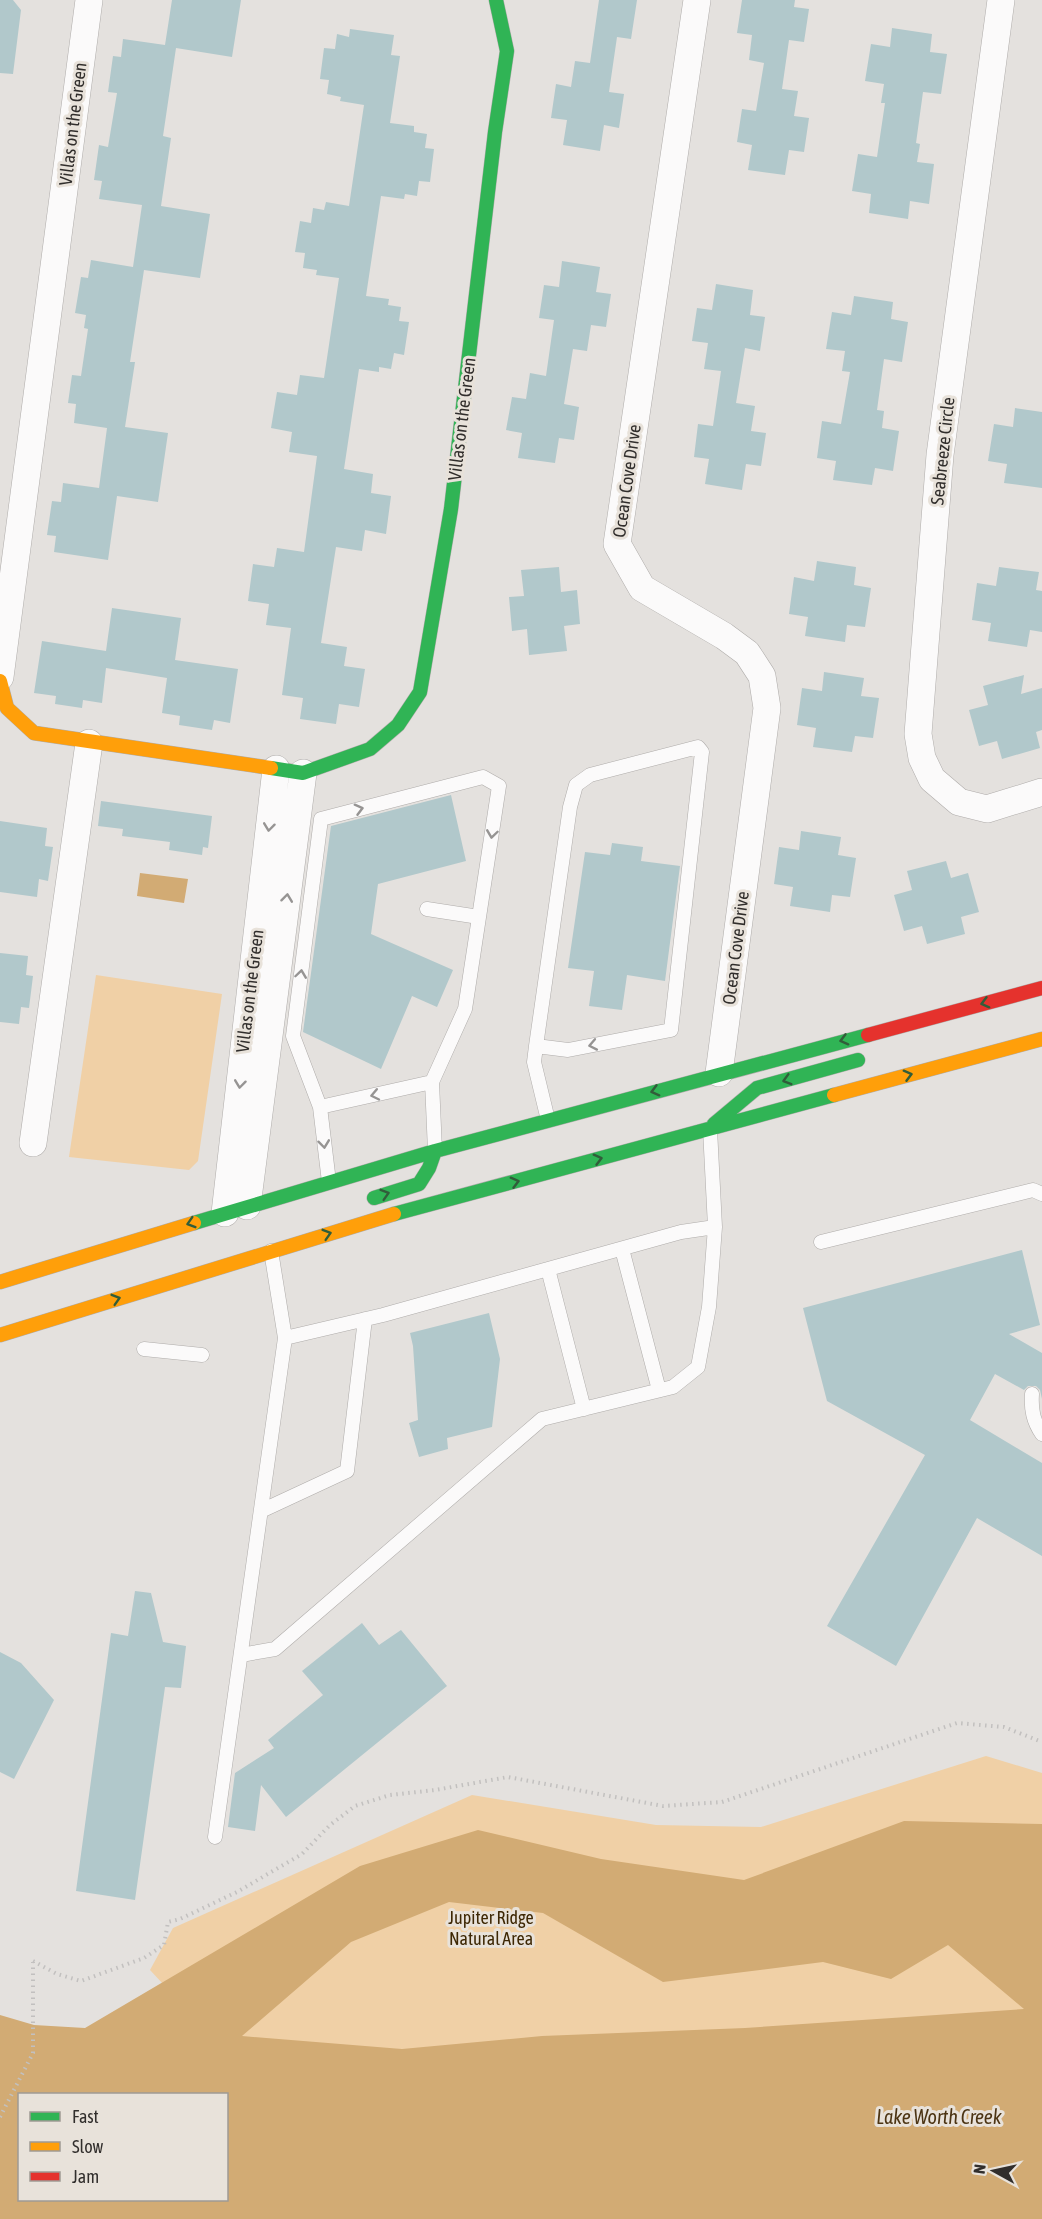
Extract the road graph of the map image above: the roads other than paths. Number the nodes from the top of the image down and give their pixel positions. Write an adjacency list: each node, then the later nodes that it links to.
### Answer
1 (89, 0): 5 (street, Villas on the Green)
2 (496, 0): 9 (main road, Villas on the Green)
3 (696, 0): 19 (street, Ocean Cove Drive)
4 (1001, 0): 10 (street, Seabreeze Circle)
5 (0, 676)
6 (0, 681): 7 (main road, Villas on the Green)
7 (89, 743): 8 (main road, Villas on the Green); 24 (street)
8 (276, 769): 9 (main road, Villas on the Green); 29 (street, Villas on the Green, one-way to 29)
9 (303, 773): 29 (street, Villas on the Green, one-way to 9)
10 (1042, 792)
11 (427, 909): 12 (lane)
12 (479, 917): 20 (lane); 21 (lane, one-way to 12)
13 (1042, 988): 19 (main road, one-way to 19)
14 (1042, 999): 15 (main road)
15 (1022, 1008)
16 (1042, 1039): 23 (main road, one-way to 16)
17 (536, 1046): 17 (lane, one-way to 17); 22 (lane)
18 (868, 1057): 23 (main road, one-way to 23)
19 (719, 1073): 22 (main road, one-way to 22)
20 (432, 1082): 21 (lane, one-way to 21); 25 (lane)
21 (320, 1107): 26 (lane, one-way to 26)
22 (548, 1120): 25 (main road)
23 (710, 1129): 30 (lane); 33 (main road, one-way to 23)
24 (33, 1143)
25 (435, 1151): 26 (main road); 28 (main road, one-way to 25)
26 (329, 1182): 29 (main road)
27 (1042, 1194): 31 (lane)
28 (364, 1201)
29 (236, 1209): 35 (main road, one-way to 35)
30 (714, 1227): 32 (lane); 43 (lane)
31 (821, 1242)
32 (622, 1248): 34 (lane); 43 (lane)
33 (271, 1251): 37 (main road, one-way to 33); 40 (lane)
34 (548, 1269): 38 (lane); 45 (lane)
35 (0, 1282)
36 (92, 1292): 37 (main road)
37 (57, 1317): 39 (main road)
38 (364, 1319): 40 (lane); 47 (lane)
39 (0, 1335)
40 (285, 1338): 47 (lane)
41 (144, 1349): 42 (lane)
42 (202, 1355)
43 (659, 1390): 45 (lane)
44 (1032, 1394): 46 (lane)
45 (584, 1409): 48 (lane)
46 (1042, 1434)
47 (261, 1511): 48 (lane)
48 (240, 1655): 49 (lane)
49 (215, 1837)

